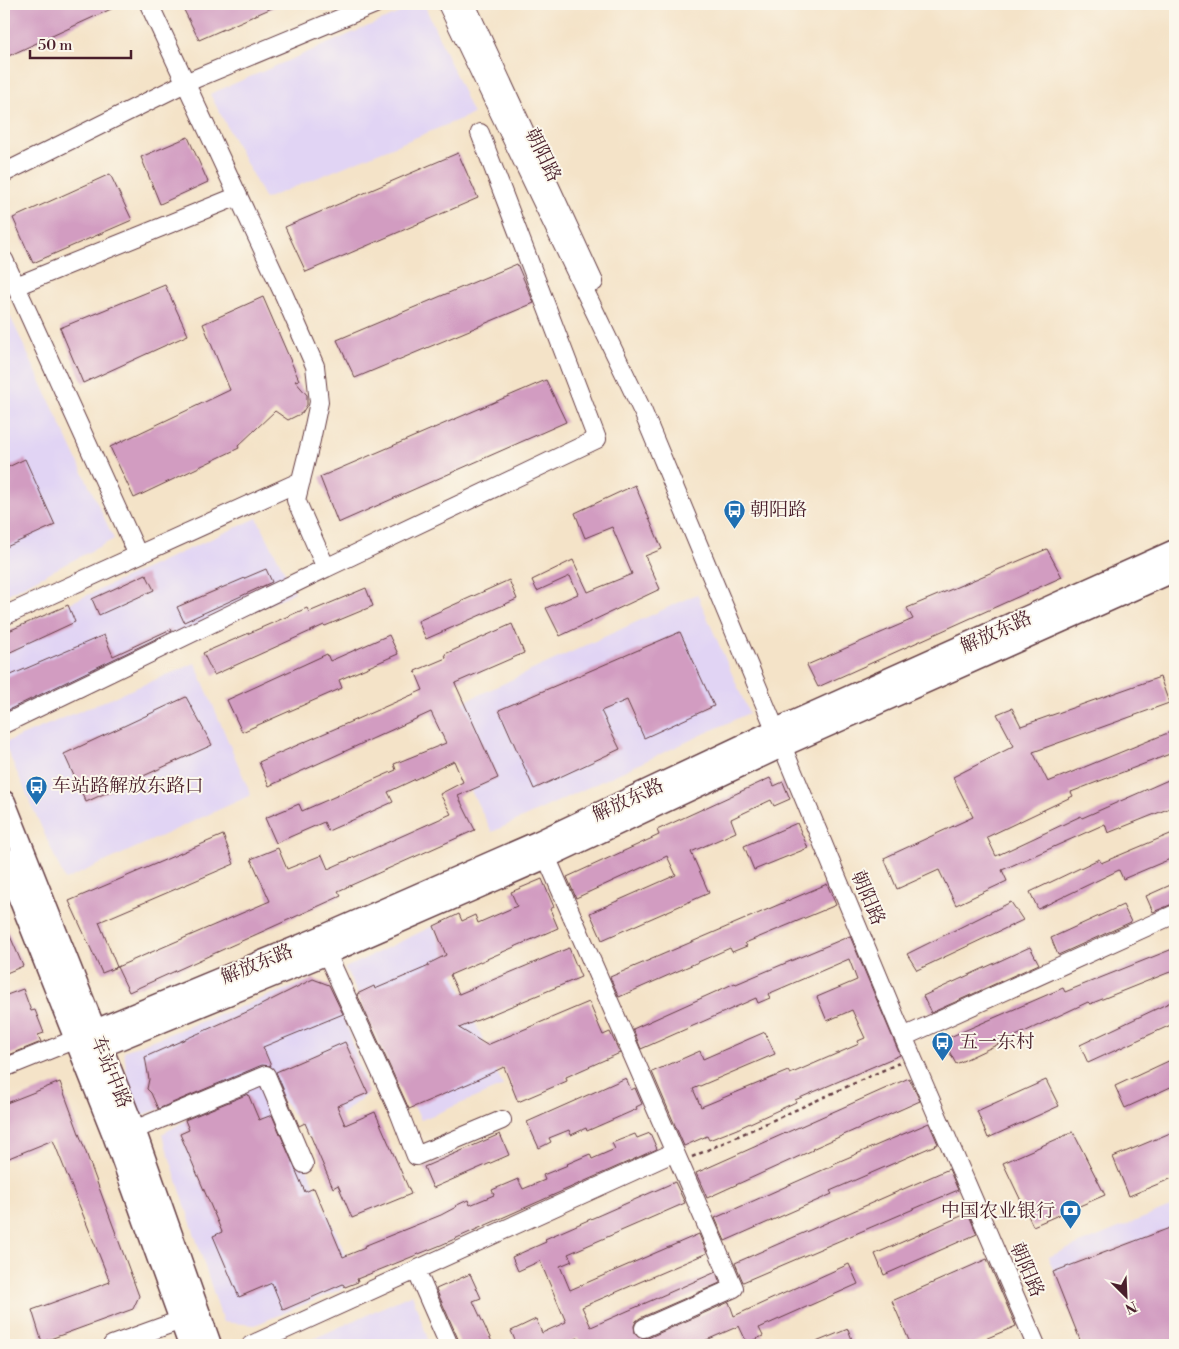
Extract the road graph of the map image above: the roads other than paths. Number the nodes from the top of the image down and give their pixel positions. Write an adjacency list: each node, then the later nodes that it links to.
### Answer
1 (149, 4): 5 (street)
2 (374, 4): 5 (street)
3 (447, 4): 18 (street, 朝阳路)
4 (466, 4): 18 (street, 朝阳路)
5 (185, 83): 7 (street); 8 (street)
6 (480, 134): 14 (street)
7 (4, 173)
8 (238, 196): 10 (street); 11 (street)
9 (4, 260): 10 (street)
10 (16, 286): 13 (street)
11 (301, 482): 13 (street); 14 (street)
12 (1175, 551): 18 (main road, 解放东路)
13 (138, 555): 16 (street)
14 (326, 568): 17 (street)
15 (1175, 570): 18 (main road, 解放东路)
16 (4, 616)
17 (4, 724)
18 (783, 736): 20 (main road, 解放东路); 25 (street, 朝阳路); 40 (street, 朝阳路)
19 (4, 802): 26 (main road, 车站中路)
20 (543, 850): 24 (main road, 解放东路); 30 (street)
21 (4, 858): 22 (main road, 车站中路)
22 (10, 889): 26 (main road, 车站中路)
23 (1175, 914): 25 (street)
24 (323, 946): 26 (main road, 解放东路); 28 (street)
25 (912, 1033): 41 (street, 朝阳路)
26 (90, 1039): 27 (street); 29 (main road, 车站中路); 33 (main road, 车站中路)
27 (4, 1068)
28 (502, 1120)
29 (134, 1130): 31 (street); 37 (main road, 车站中路)
30 (677, 1157): 34 (street); 38 (street)
31 (304, 1164)
32 (420, 1279): 39 (street)
33 (181, 1320): 35 (street); 36 (main road, 车站中路)
34 (644, 1328)
35 (112, 1345)
36 (190, 1345)
37 (210, 1345)
38 (251, 1345)
39 (449, 1345)
40 (1036, 1345)
41 (1046, 1345)

